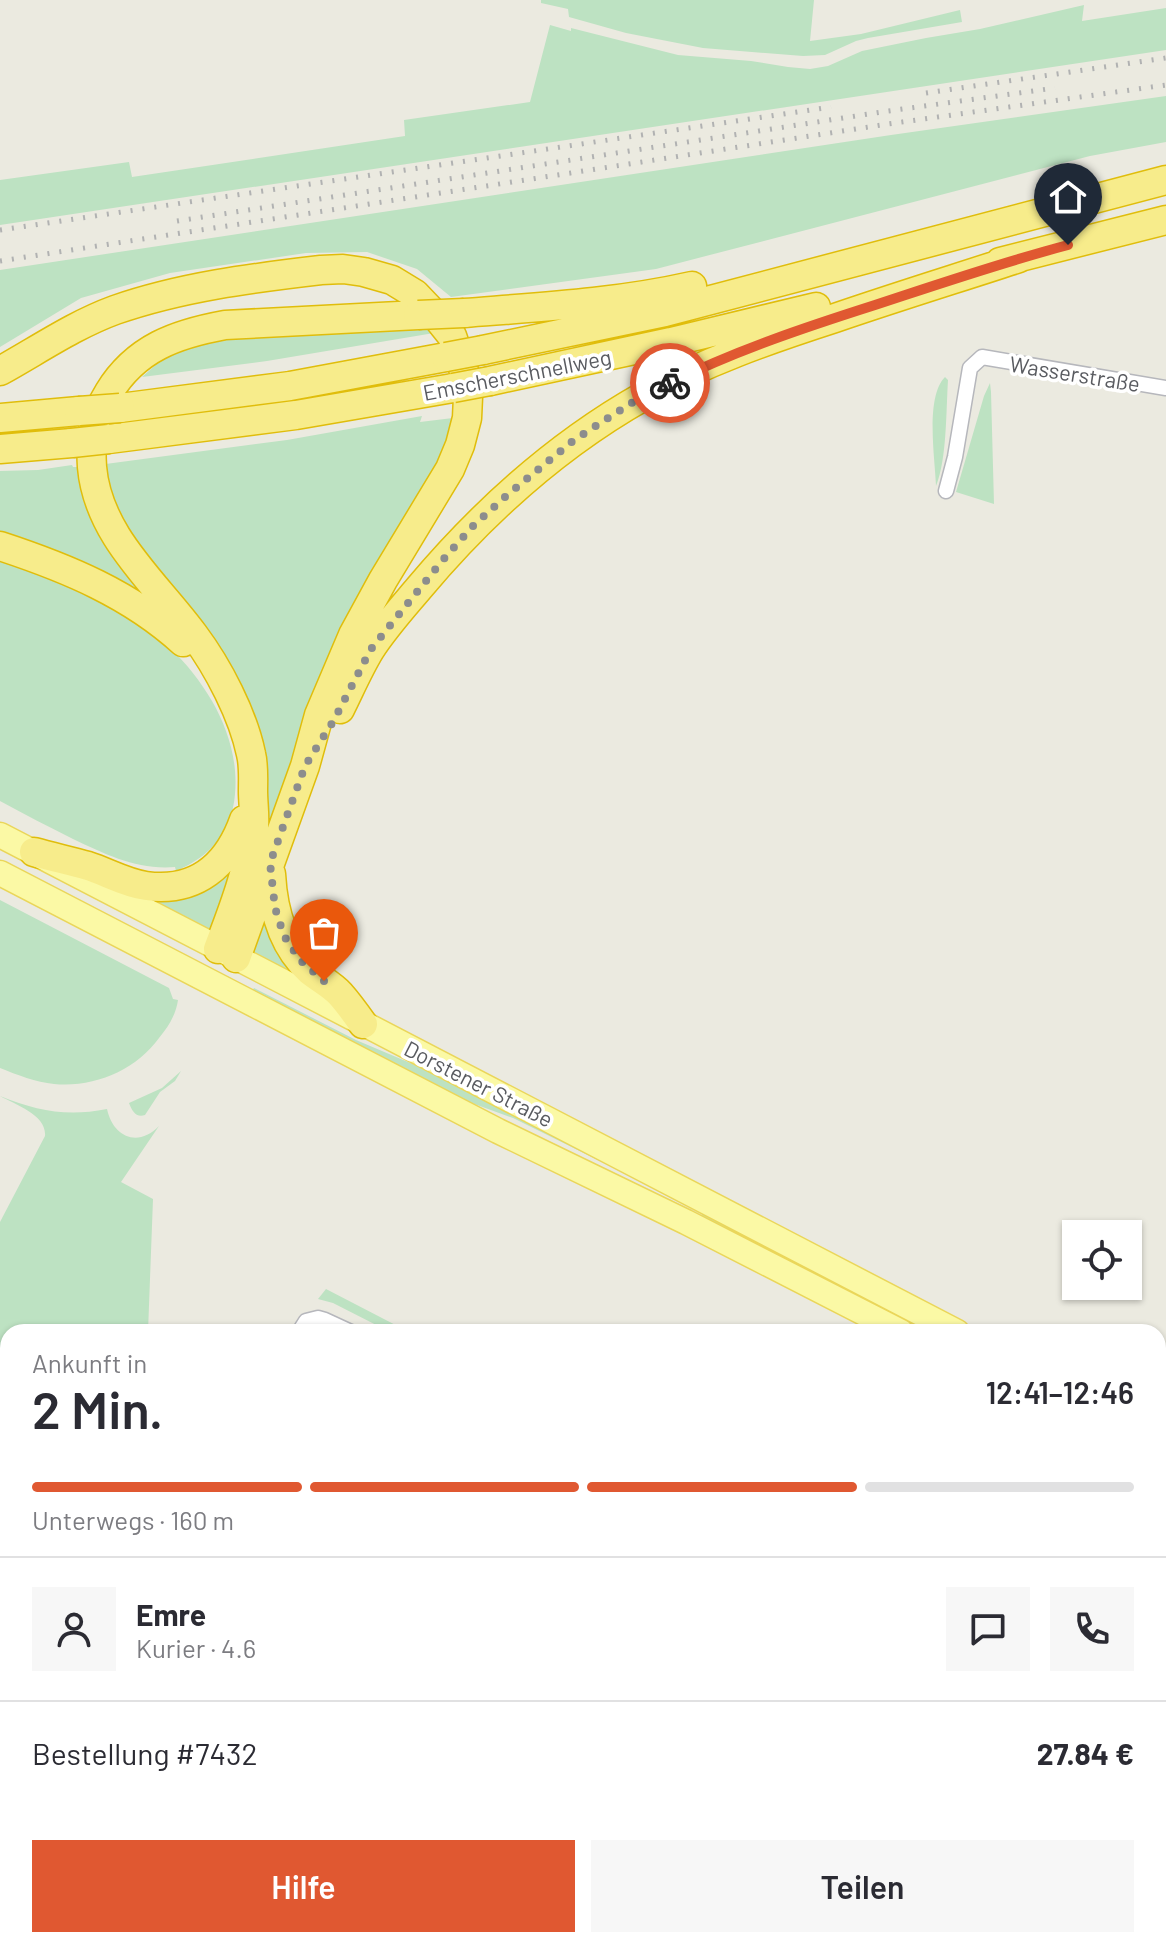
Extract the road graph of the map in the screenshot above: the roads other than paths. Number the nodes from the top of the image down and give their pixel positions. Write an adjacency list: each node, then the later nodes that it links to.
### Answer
1 (1166, 180): 3 (highway)
2 (1166, 220): 4 (highway, Emscherschnellweg)
3 (893, 251): 7 (highway, bridge); 11 (highway, bridge)
4 (1019, 258): 8 (highway, Emscherschnellweg, bridge); 12 (highway)
5 (0, 371): 12 (highway)
6 (1166, 388): 9 (street, Wasserstraße)
7 (0, 418)
8 (0, 449)
9 (946, 491)
10 (0, 546): 11 (highway)
11 (225, 686): 13 (highway)
12 (305, 766): 16 (highway)
13 (253, 793): 15 (highway); 18 (highway)
14 (0, 835): 15 (main road, Dorstener Straße)
15 (34, 852): 18 (main road, Dorstener Straße)
16 (270, 863): 18 (highway); 20 (highway)
17 (0, 873): 19 (main road, Dorstener Straße)
18 (227, 953): 19 (main road); 20 (main road, Dorstener Straße)
19 (211, 983): 23 (main road, Dorstener Straße)
20 (363, 1024): 24 (main road, Dorstener Straße)
21 (304, 1324): 22 (street)
22 (332, 1324)
23 (885, 1324)
24 (942, 1324)

